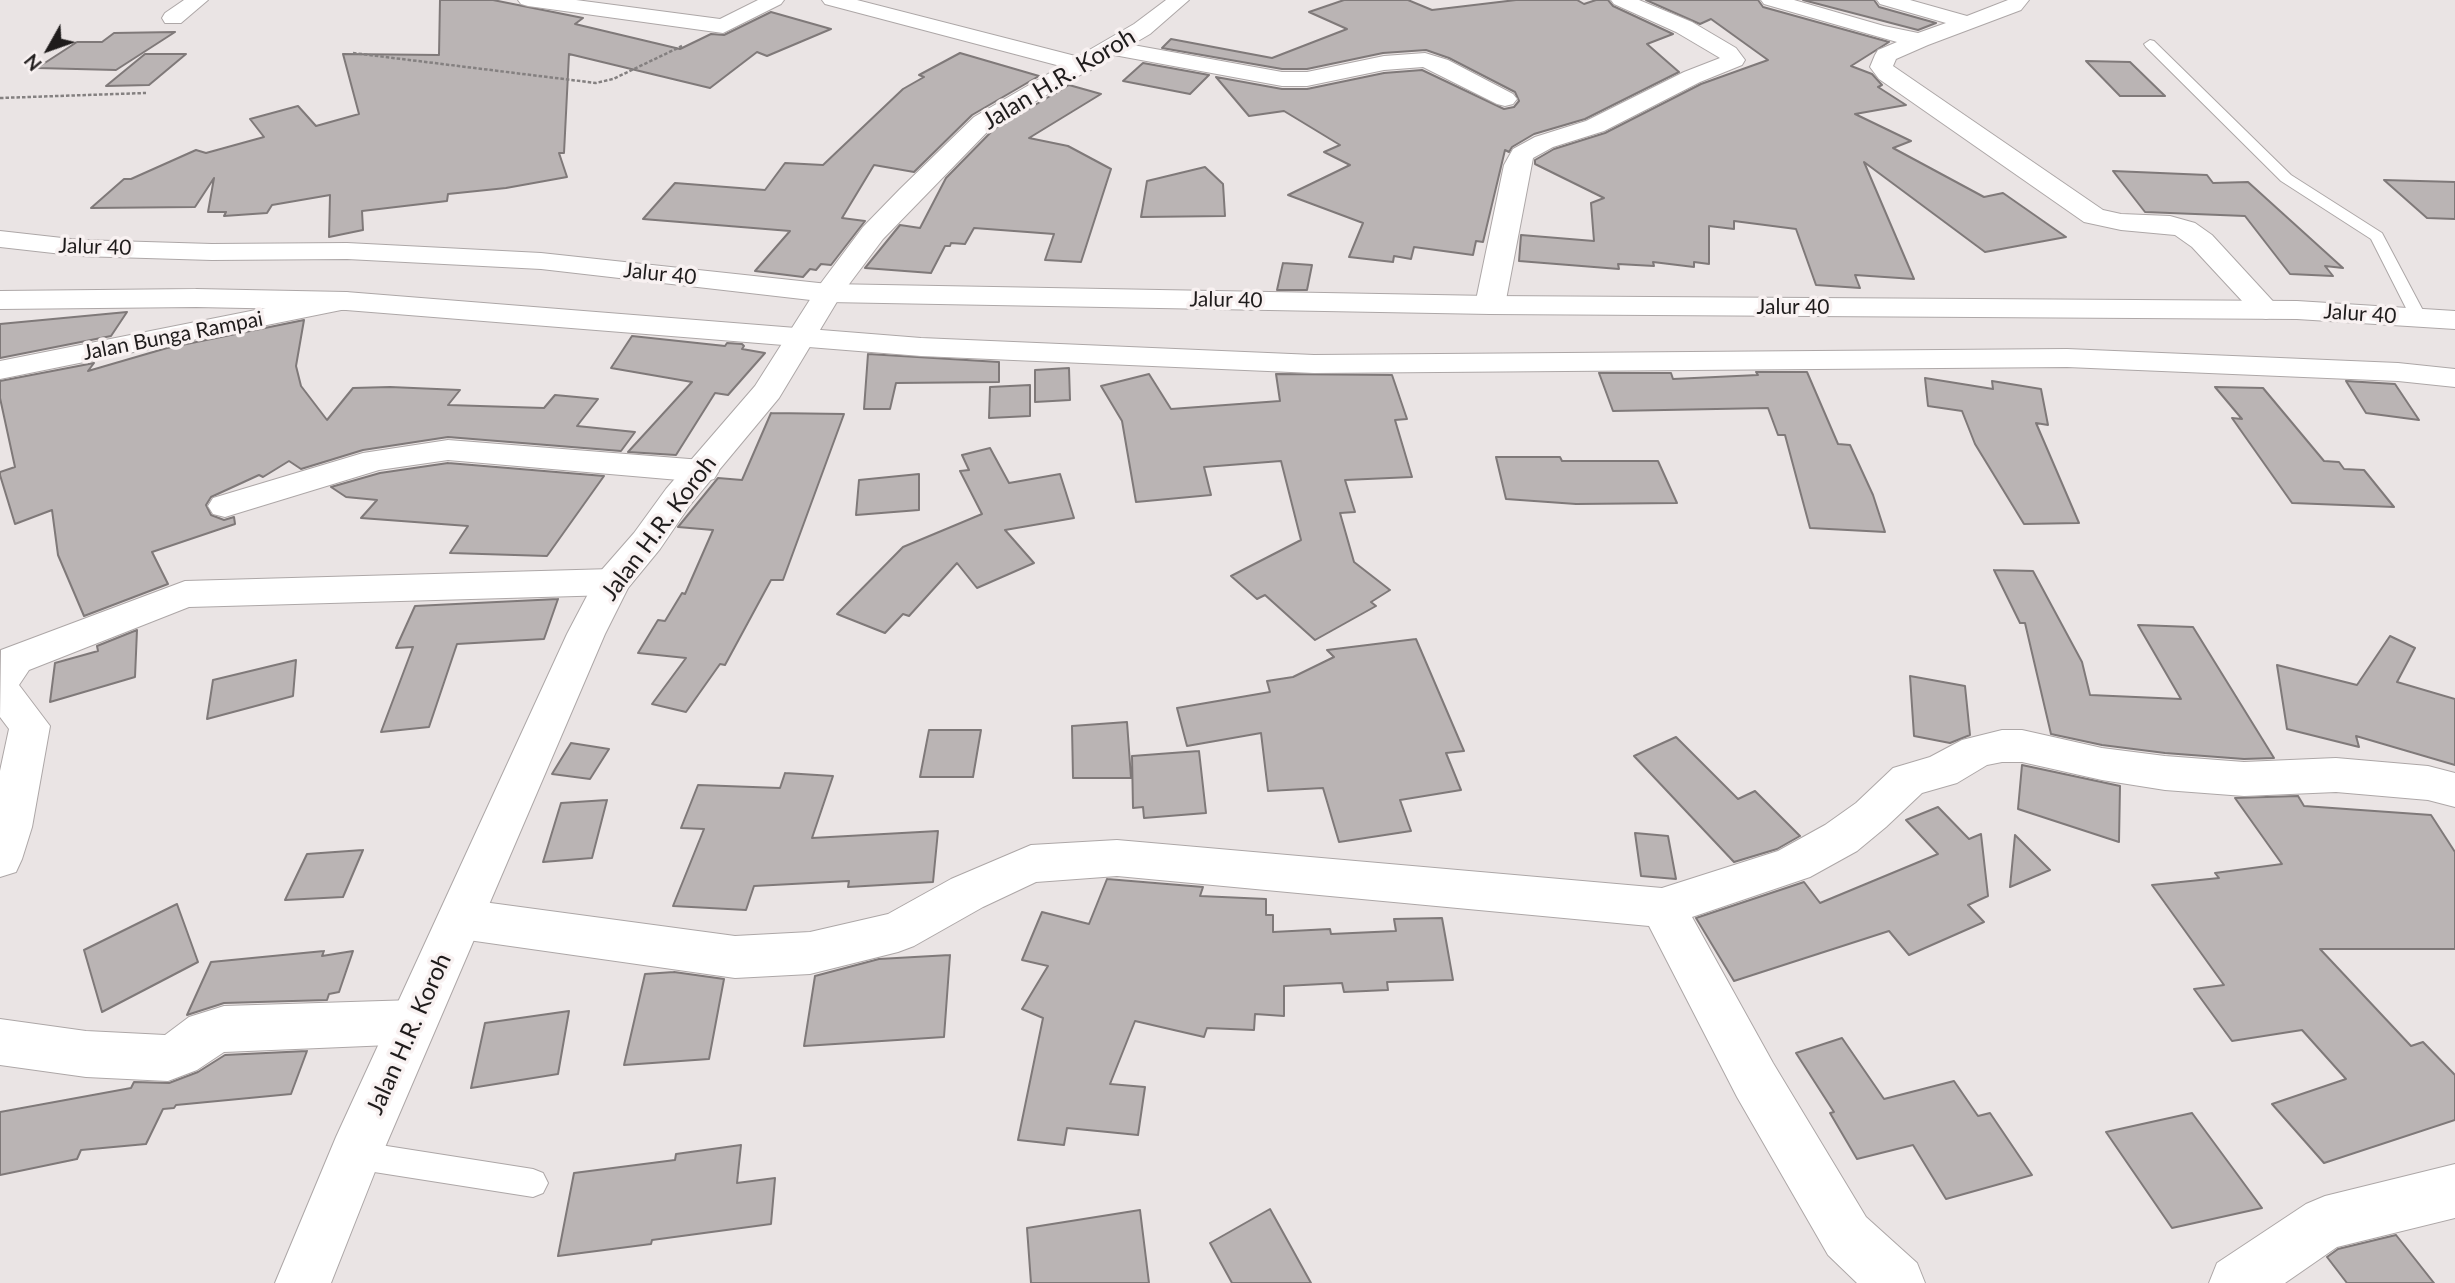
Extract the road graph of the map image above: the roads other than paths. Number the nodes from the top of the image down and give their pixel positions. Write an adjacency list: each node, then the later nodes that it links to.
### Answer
1 (198, 0): 10 (main road)
2 (528, 0): 3 (main road)
3 (774, 0)
4 (832, 0): 14 (main road)
5 (1179, 0): 14 (main road, Jalan H.R. Koroh)
6 (1621, 0): 24 (main road)
7 (1771, 0): 12 (main road)
8 (1887, 0): 11 (main road)
9 (2019, 0): 11 (main road)
10 (173, 18)
11 (1969, 23): 12 (main road)
12 (1920, 40): 26 (main road)
13 (2150, 44): 27 (lane)
14 (1097, 57): 15 (main road); 19 (main road, Jalan H.R. Koroh)
15 (1505, 99)
16 (0, 239): 17 (main road, Jalur 40)
17 (80, 248): 18 (main road, Jalur 40); 22 (main road)
18 (212, 252): 19 (main road, Jalur 40); 20 (main road)
19 (828, 293): 24 (main road, Jalur 40); 29 (main road, Jalan H.R. Koroh)
20 (177, 299): 22 (main road); 23 (main road)
21 (0, 300): 22 (main road)
22 (42, 301)
23 (346, 301): 29 (main road); 31 (main road, Jalan Bunga Rampai)
24 (1490, 305): 25 (main road, Jalur 40)
25 (1629, 306): 26 (main road, Jalur 40); 30 (main road)
26 (2266, 310): 27 (main road, Jalur 40)
27 (2419, 318): 28 (main road, Jalur 40)
28 (2455, 320)
29 (800, 337): 30 (main road); 33 (main road, Jalan H.R. Koroh)
30 (1649, 364): 32 (main road)
31 (0, 370)
32 (2455, 378)
33 (702, 471): 34 (main road); 35 (main road, Jalan H.R. Koroh)
34 (225, 506)
35 (612, 582): 36 (main road); 41 (main road, Jalan H.R. Koroh)
36 (0, 682)
37 (0, 689): 39 (main road)
38 (2455, 790): 40 (main road)
39 (0, 859)
40 (1664, 908): 41 (main road); 48 (main road)
41 (461, 919): 42 (main road, Jalan H.R. Koroh)
42 (414, 1022): 43 (main road); 44 (main road, Jalan H.R. Koroh)
43 (0, 1042)
44 (355, 1155): 45 (lane); 47 (main road, Jalan H.R. Koroh)
45 (533, 1183)
46 (2455, 1191): 49 (main road)
47 (303, 1283)
48 (1897, 1283)
49 (2237, 1283)

